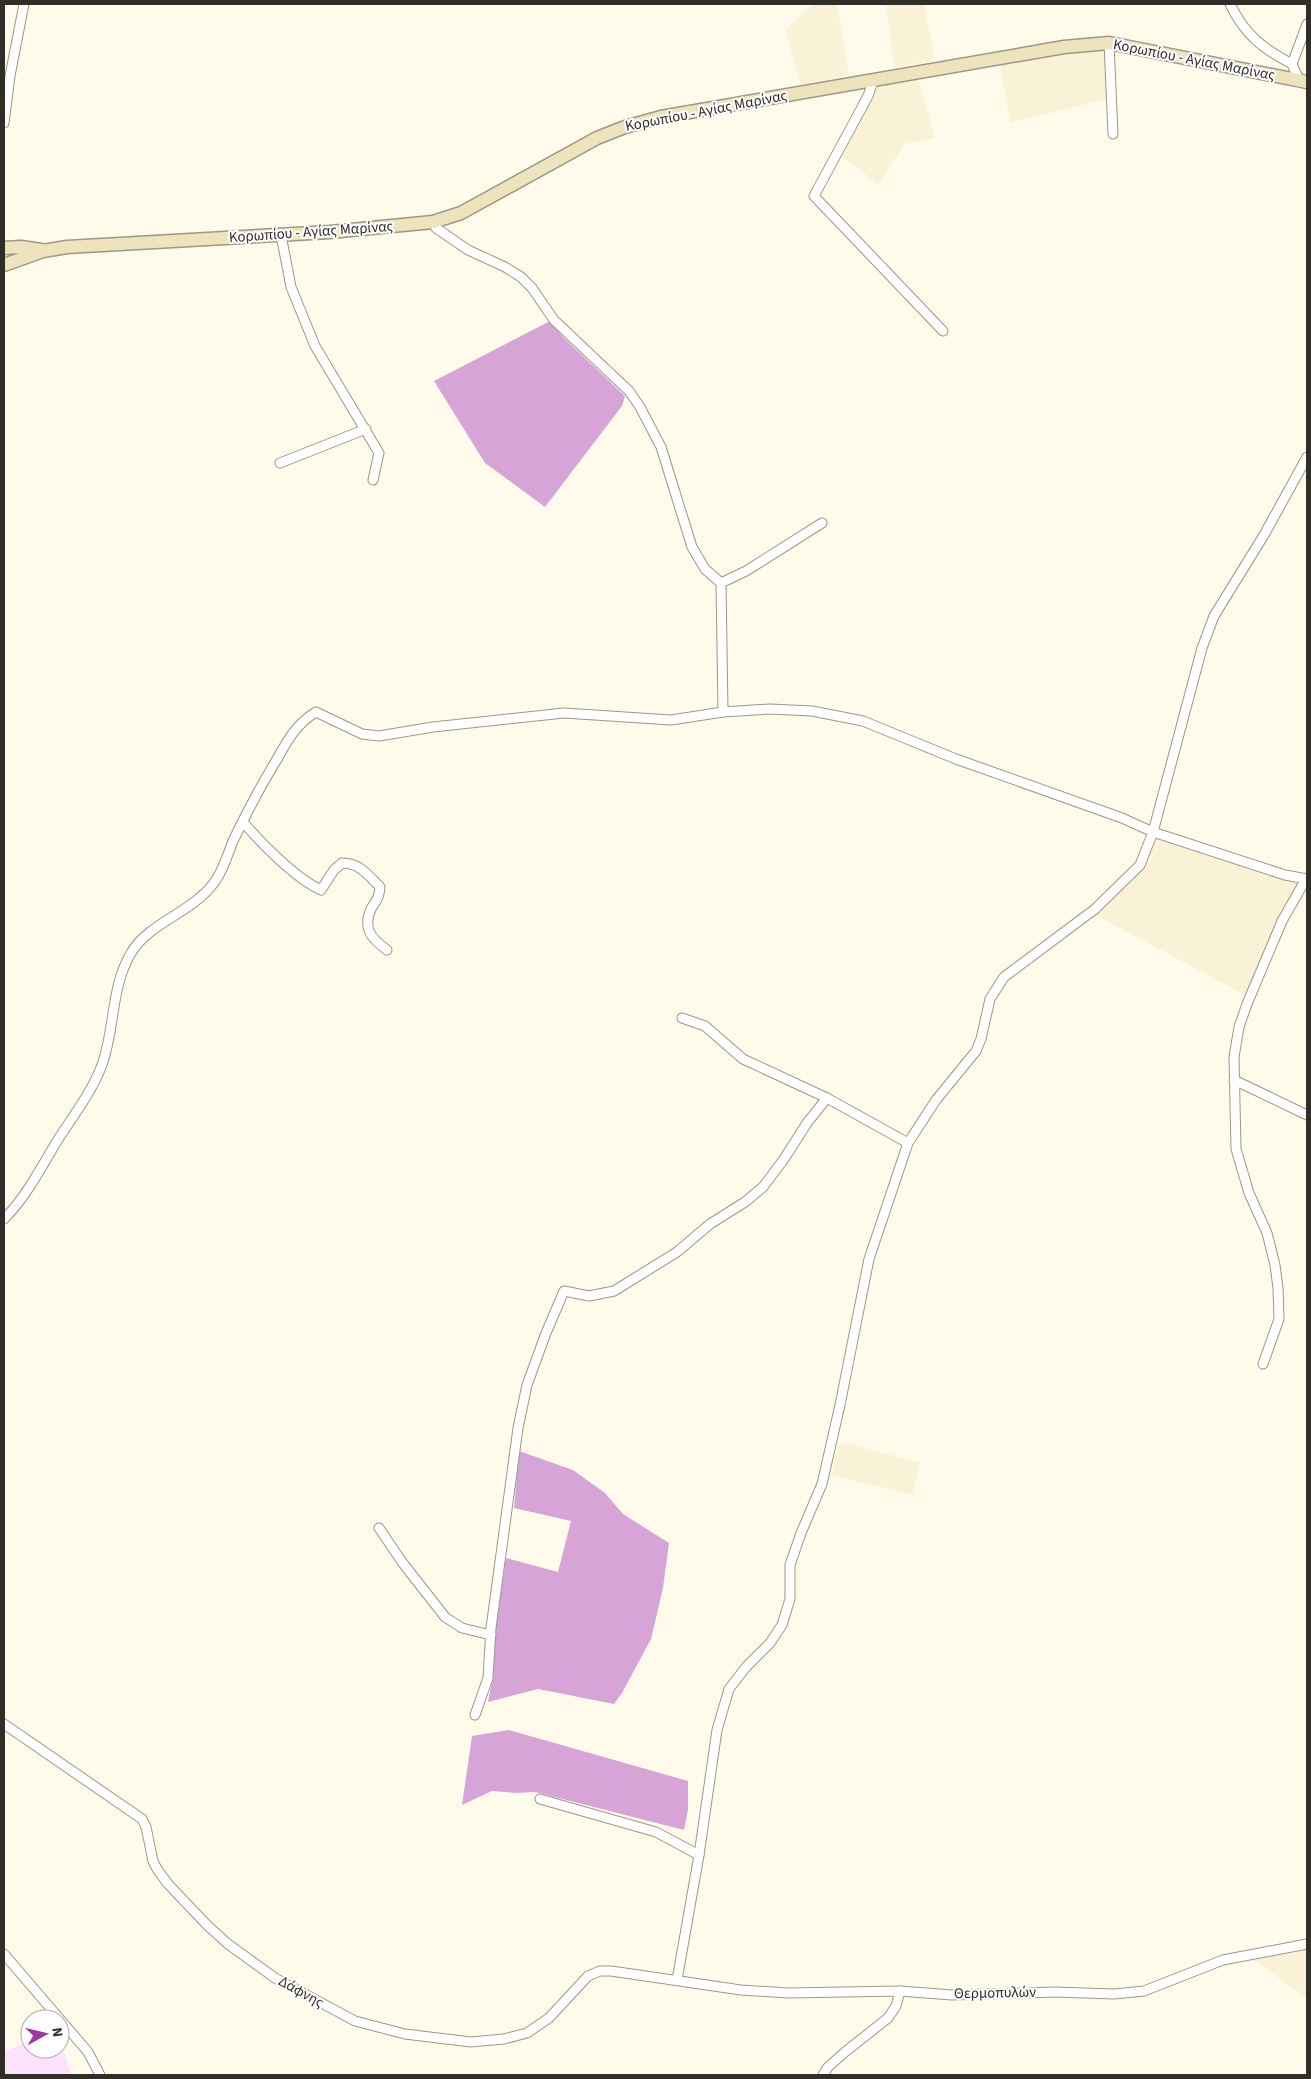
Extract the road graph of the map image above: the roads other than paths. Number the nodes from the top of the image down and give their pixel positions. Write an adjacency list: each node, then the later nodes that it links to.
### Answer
1 (24, 4): 8 (street)
2 (1230, 4): 5 (street)
3 (1307, 24): 5 (street)
4 (1109, 43): 6 (main road, Κορωπίου - Αγίας Μαρίνας); 7 (main road, Κορωπίου - Αγίας Μαρίνας); 9 (street)
5 (1292, 64): 7 (street)
6 (874, 79): 10 (main road, Κορωπίου - Αγίας Μαρίνας); 15 (street)
7 (1304, 82)
8 (4, 123)
9 (1114, 134)
10 (433, 222): 11 (main road, Κορωπίου - Αγίας Μαρίνας); 21 (street)
11 (281, 234): 13 (main road, Κορωπίου - Αγίας Μαρίνας); 16 (street)
12 (4, 248): 13 (main road)
13 (43, 251): 14 (main road, Κορωπίου - Αγίας Μαρίνας)
14 (4, 265)
15 (943, 331)
16 (366, 429): 18 (street); 19 (street)
17 (1307, 457): 24 (street)
18 (280, 464)
19 (373, 480)
20 (822, 523): 21 (street)
21 (721, 583): 22 (street)
22 (723, 712): 23 (street); 24 (street)
23 (243, 822): 26 (street); 32 (street)
24 (1153, 832): 25 (street); 31 (street)
25 (1306, 879): 28 (street)
26 (386, 950)
27 (682, 1018): 29 (street)
28 (1234, 1080): 30 (street); 33 (street)
29 (827, 1098): 31 (street); 35 (street)
30 (1307, 1115)
31 (908, 1143): 39 (street)
32 (4, 1219)
33 (1263, 1364)
34 (379, 1528): 35 (street)
35 (490, 1635): 36 (street)
36 (476, 1715)
37 (4, 1724): 42 (street, Δάφνης)
38 (540, 1799): 39 (street)
39 (699, 1855): 42 (street)
40 (1307, 1944): 43 (street, Θερμοπυλών)
41 (4, 1954): 44 (street)
42 (677, 1980): 43 (street, Θερμοπυλών)
43 (900, 1991): 45 (street)
44 (100, 2075)
45 (823, 2075)

